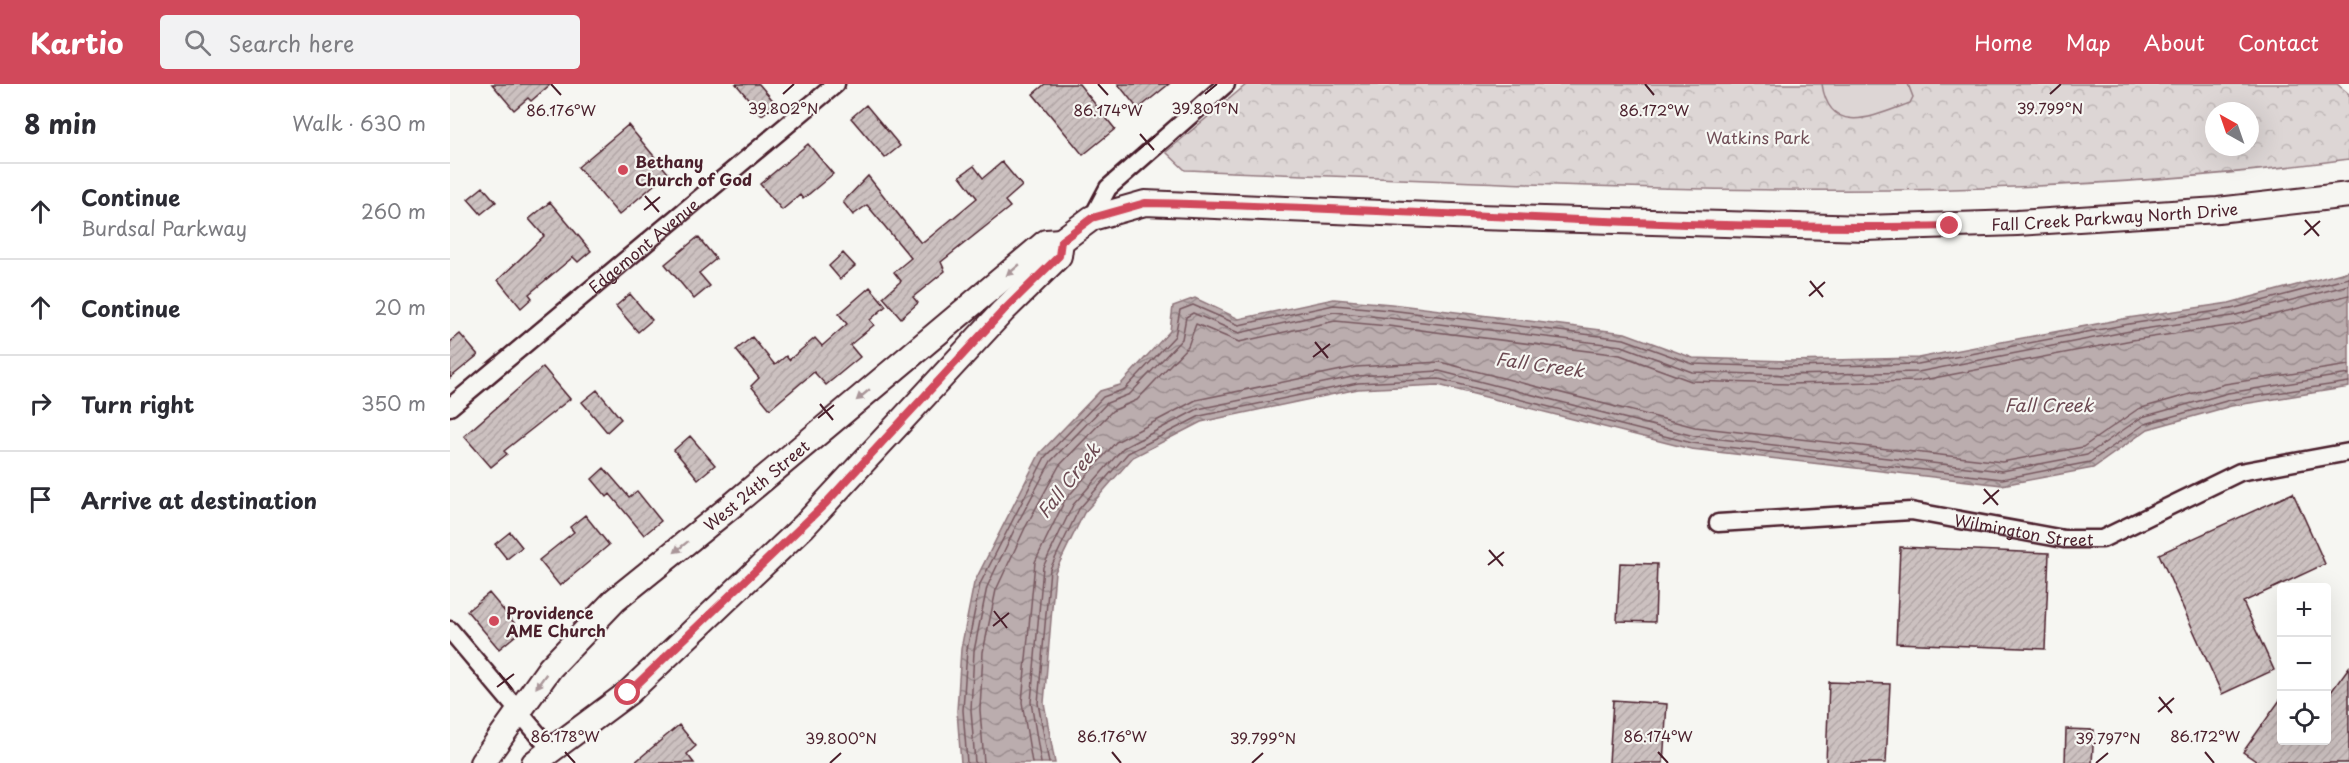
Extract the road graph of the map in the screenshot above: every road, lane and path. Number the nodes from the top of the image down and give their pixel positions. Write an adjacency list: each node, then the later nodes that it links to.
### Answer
1 (836, 84): 6 (street, Edgemont Avenue)
2 (1226, 84): 4 (street)
3 (2349, 195): 4 (street, Fall Creek Parkway North Drive)
4 (1092, 218): 5 (street, Fall Creek Parkway North Drive)
5 (1061, 241): 10 (street, West 24th Street, one-way to 10); 11 (street)
6 (450, 407)
7 (2349, 452): 8 (street, Wilmington Street)
8 (1718, 523)
9 (450, 630): 10 (street)
10 (519, 712): 11 (street); 12 (street, West 24th Street)
11 (543, 757)
12 (482, 763)

